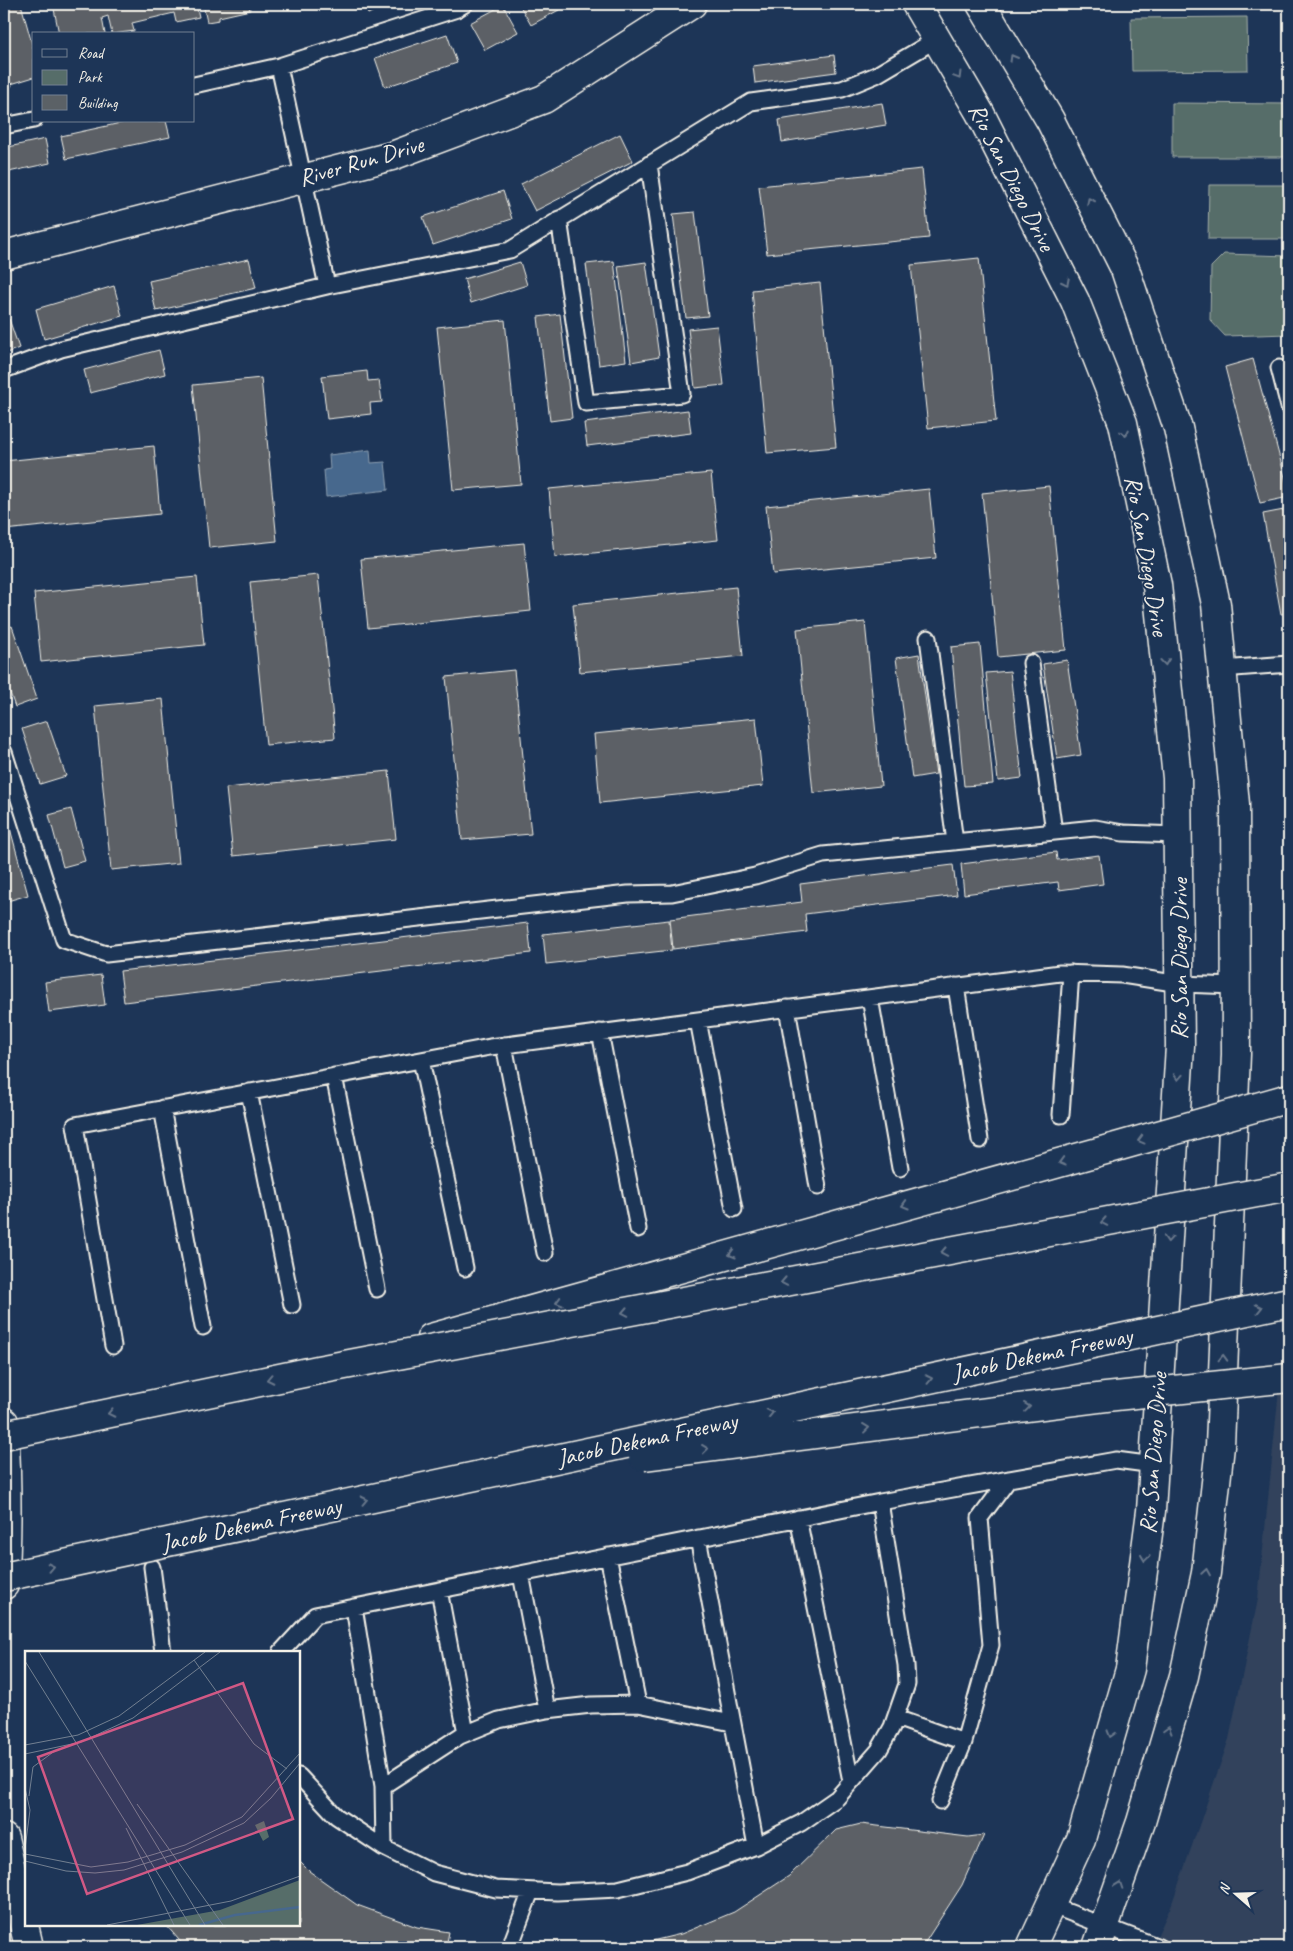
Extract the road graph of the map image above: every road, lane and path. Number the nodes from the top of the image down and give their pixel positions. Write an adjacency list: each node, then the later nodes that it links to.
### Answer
1 (465, 4): 6 (lane)
2 (692, 4): 11 (main road, River Run Drive)
3 (916, 4): 5 (main road, Rio San Diego Drive)
4 (981, 4): 21 (main road, one-way to 4)
5 (937, 40): 10 (lane); 24 (main road, Rio San Diego Drive, one-way to 24)
6 (279, 66): 7 (lane); 11 (lane)
7 (195, 85)
8 (32, 120): 9 (lane)
9 (4, 126)
10 (649, 164): 12 (lane); 12 (lane)
11 (304, 179): 13 (main road, River Run Drive); 14 (lane)
12 (559, 219): 14 (lane)
13 (4, 255)
14 (327, 286): 16 (lane)
15 (1279, 368): 17 (lane)
16 (4, 370)
17 (1289, 407)
18 (928, 638): 25 (lane)
19 (1031, 663): 23 (lane)
20 (1289, 664): 21 (lane)
21 (1222, 669): 29 (main road)
22 (4, 752): 25 (lane)
23 (1054, 832): 24 (lane); 25 (lane)
24 (1178, 835): 27 (main road, Rio San Diego Drive)
25 (955, 842)
26 (1071, 973): 27 (lane); 28 (lane); 40 (lane)
27 (1180, 984): 29 (lane); 58 (main road, Rio San Diego Drive, one-way to 58)
28 (956, 986): 30 (lane); 41 (lane)
29 (1236, 986): 88 (main road, one-way to 29)
30 (870, 998): 31 (lane); 42 (lane)
31 (786, 1008): 32 (lane); 43 (lane)
32 (698, 1020): 33 (lane); 45 (lane)
33 (600, 1032): 34 (lane); 46 (lane)
34 (504, 1045): 35 (lane); 47 (lane)
35 (421, 1060): 36 (lane); 48 (lane)
36 (334, 1076): 37 (lane); 49 (lane)
37 (249, 1092): 39 (lane); 51 (lane)
38 (1289, 1098): 54 (main road, one-way to 54, bridge)
39 (162, 1108): 52 (lane); 53 (lane)
40 (1061, 1115)
41 (980, 1140)
42 (900, 1168)
43 (818, 1187)
44 (1289, 1187): 54 (main road, one-way to 54, bridge)
45 (734, 1209)
46 (638, 1229)
47 (545, 1253)
48 (465, 1268)
49 (377, 1289)
50 (1289, 1302): 60 (main road, Jacob Dekema Freeway, one-way to 50, bridge)
51 (292, 1305)
52 (203, 1327)
53 (113, 1346)
54 (318, 1370): 57 (main road, one-way to 57, bridge)
55 (1289, 1378): 60 (main road, one-way to 55, bridge)
56 (4, 1422): 68 (main road)
57 (4, 1435)
58 (1154, 1465): 59 (lane); 87 (main road, Rio San Diego Drive, one-way to 87)
59 (1009, 1479): 61 (lane); 78 (lane)
60 (449, 1482): 67 (main road, Jacob Dekema Freeway, one-way to 60, bridge)
61 (880, 1502): 62 (lane); 75 (lane)
62 (798, 1518): 63 (lane); 80 (lane)
63 (698, 1538): 64 (lane); 76 (lane)
64 (608, 1556): 66 (lane); 73 (lane)
65 (152, 1567): 71 (lane)
66 (520, 1574): 69 (lane); 74 (lane)
67 (4, 1577)
68 (4, 1585)
69 (439, 1590): 70 (lane); 77 (lane)
70 (354, 1608): 72 (lane); 81 (lane)
71 (163, 1651)
72 (282, 1651)
73 (638, 1704): 74 (lane); 76 (lane)
74 (547, 1710): 77 (lane)
75 (896, 1718): 78 (lane); 80 (lane)
76 (732, 1723): 84 (lane)
77 (466, 1733): 81 (lane)
78 (964, 1742): 82 (lane)
79 (300, 1777): 85 (lane)
80 (851, 1781): 84 (lane)
81 (383, 1786): 85 (lane)
82 (940, 1801)
83 (4, 1838): 89 (main road)
84 (756, 1846): 86 (lane)
85 (384, 1848): 86 (lane)
86 (531, 1891): 90 (lane)
87 (1050, 1905): 88 (lane); 91 (main road, Rio San Diego Drive)
88 (1101, 1936): 92 (lane)
89 (29, 1947)
90 (510, 1947)
91 (1031, 1947)
92 (1159, 1947)

